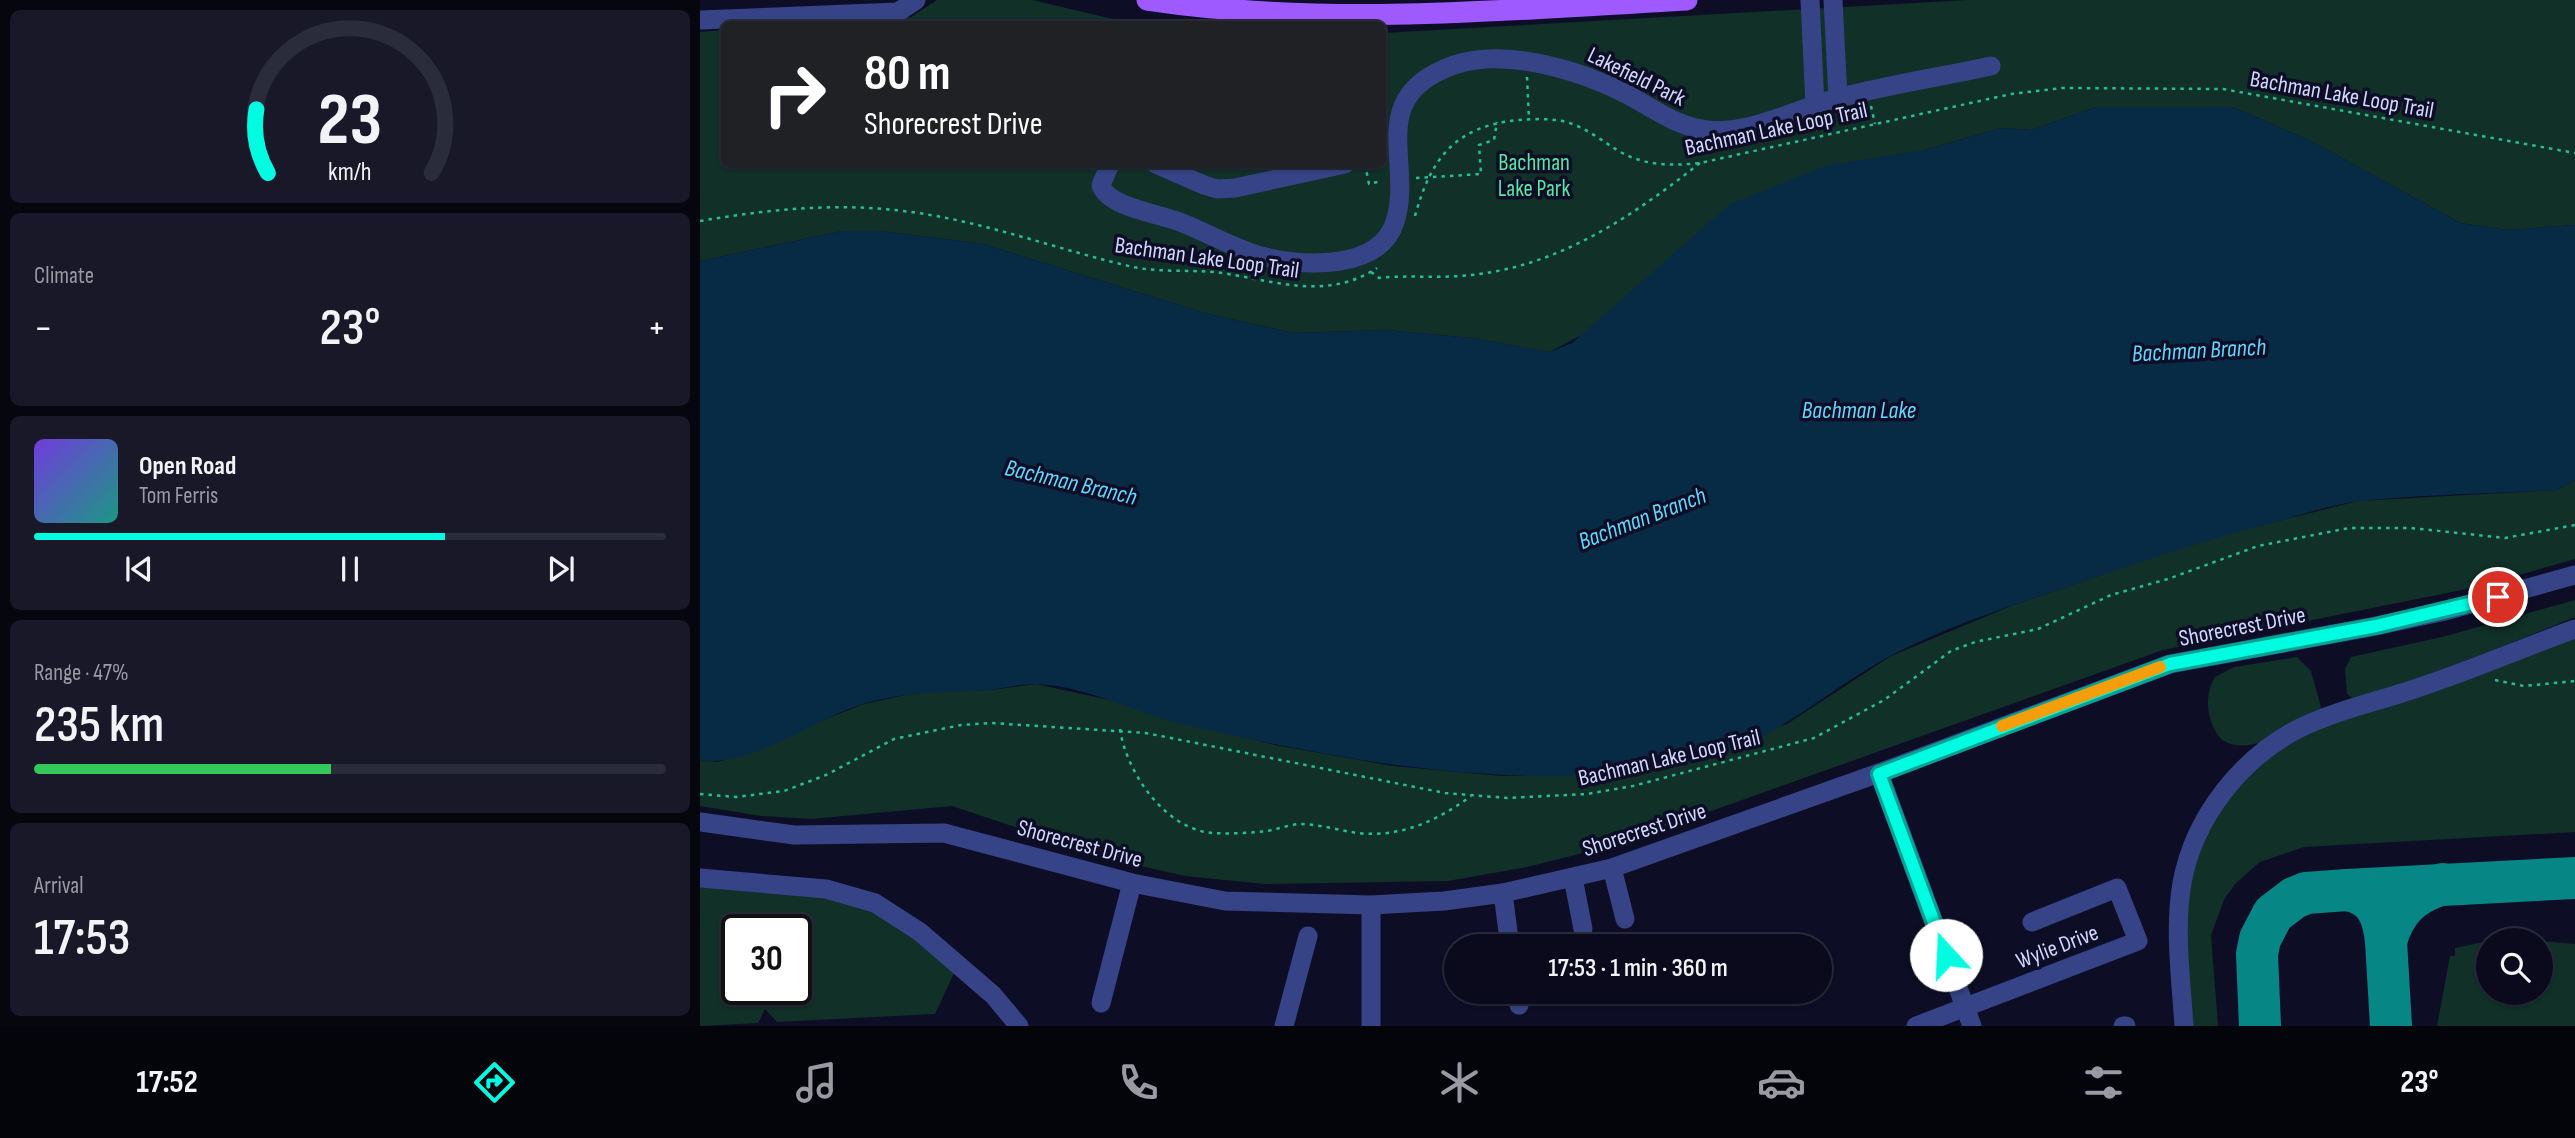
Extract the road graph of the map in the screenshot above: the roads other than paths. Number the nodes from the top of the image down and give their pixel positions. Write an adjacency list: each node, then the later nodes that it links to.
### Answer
1 (916, 0): 7 (street)
2 (1147, 0): 8 (main road)
3 (1431, 0): 8 (main road)
4 (1687, 0): 8 (main road)
5 (1810, 0): 12 (street)
6 (1833, 0): 11 (street)
7 (882, 6): 9 (street)
8 (1331, 16)
9 (700, 20)
10 (1991, 66): 11 (street, Lakefield Park)
11 (1838, 98): 12 (street, Lakefield Park)
12 (1815, 105): 13 (street, Lakefield Park)
13 (1391, 113): 14 (street, Lakefield Park)
14 (1396, 137): 15 (street); 16 (street, Lakefield Park)
15 (1386, 148)
16 (1108, 168)
17 (1166, 168): 18 (street)
18 (1327, 168)
19 (2575, 575): 21 (street, Shorecrest Drive)
20 (2575, 629): 41 (street)
21 (1879, 774): 23 (street, Shorecrest Drive); 35 (street)
22 (700, 822): 26 (street, Shorecrest Drive)
23 (1612, 868): 25 (street, Shorecrest Drive); 29 (street)
24 (700, 878): 37 (street)
25 (1573, 878): 27 (street, Shorecrest Drive); 31 (street)
26 (1132, 883): 28 (street, Shorecrest Drive); 34 (street)
27 (1503, 893): 28 (street, Shorecrest Drive); 32 (street)
28 (1371, 905): 36 (street)
29 (1625, 919)
30 (2032, 922): 35 (street, Wylie Drive)
31 (1583, 929)
32 (1508, 934)
33 (1308, 936): 38 (street)
34 (1101, 1003)
35 (1965, 1007): 39 (street, Wylie Drive); 40 (street)
36 (1365, 1025)
37 (1019, 1026)
38 (1284, 1026)
39 (1916, 1026)
40 (1972, 1026)
41 (2184, 1026)

